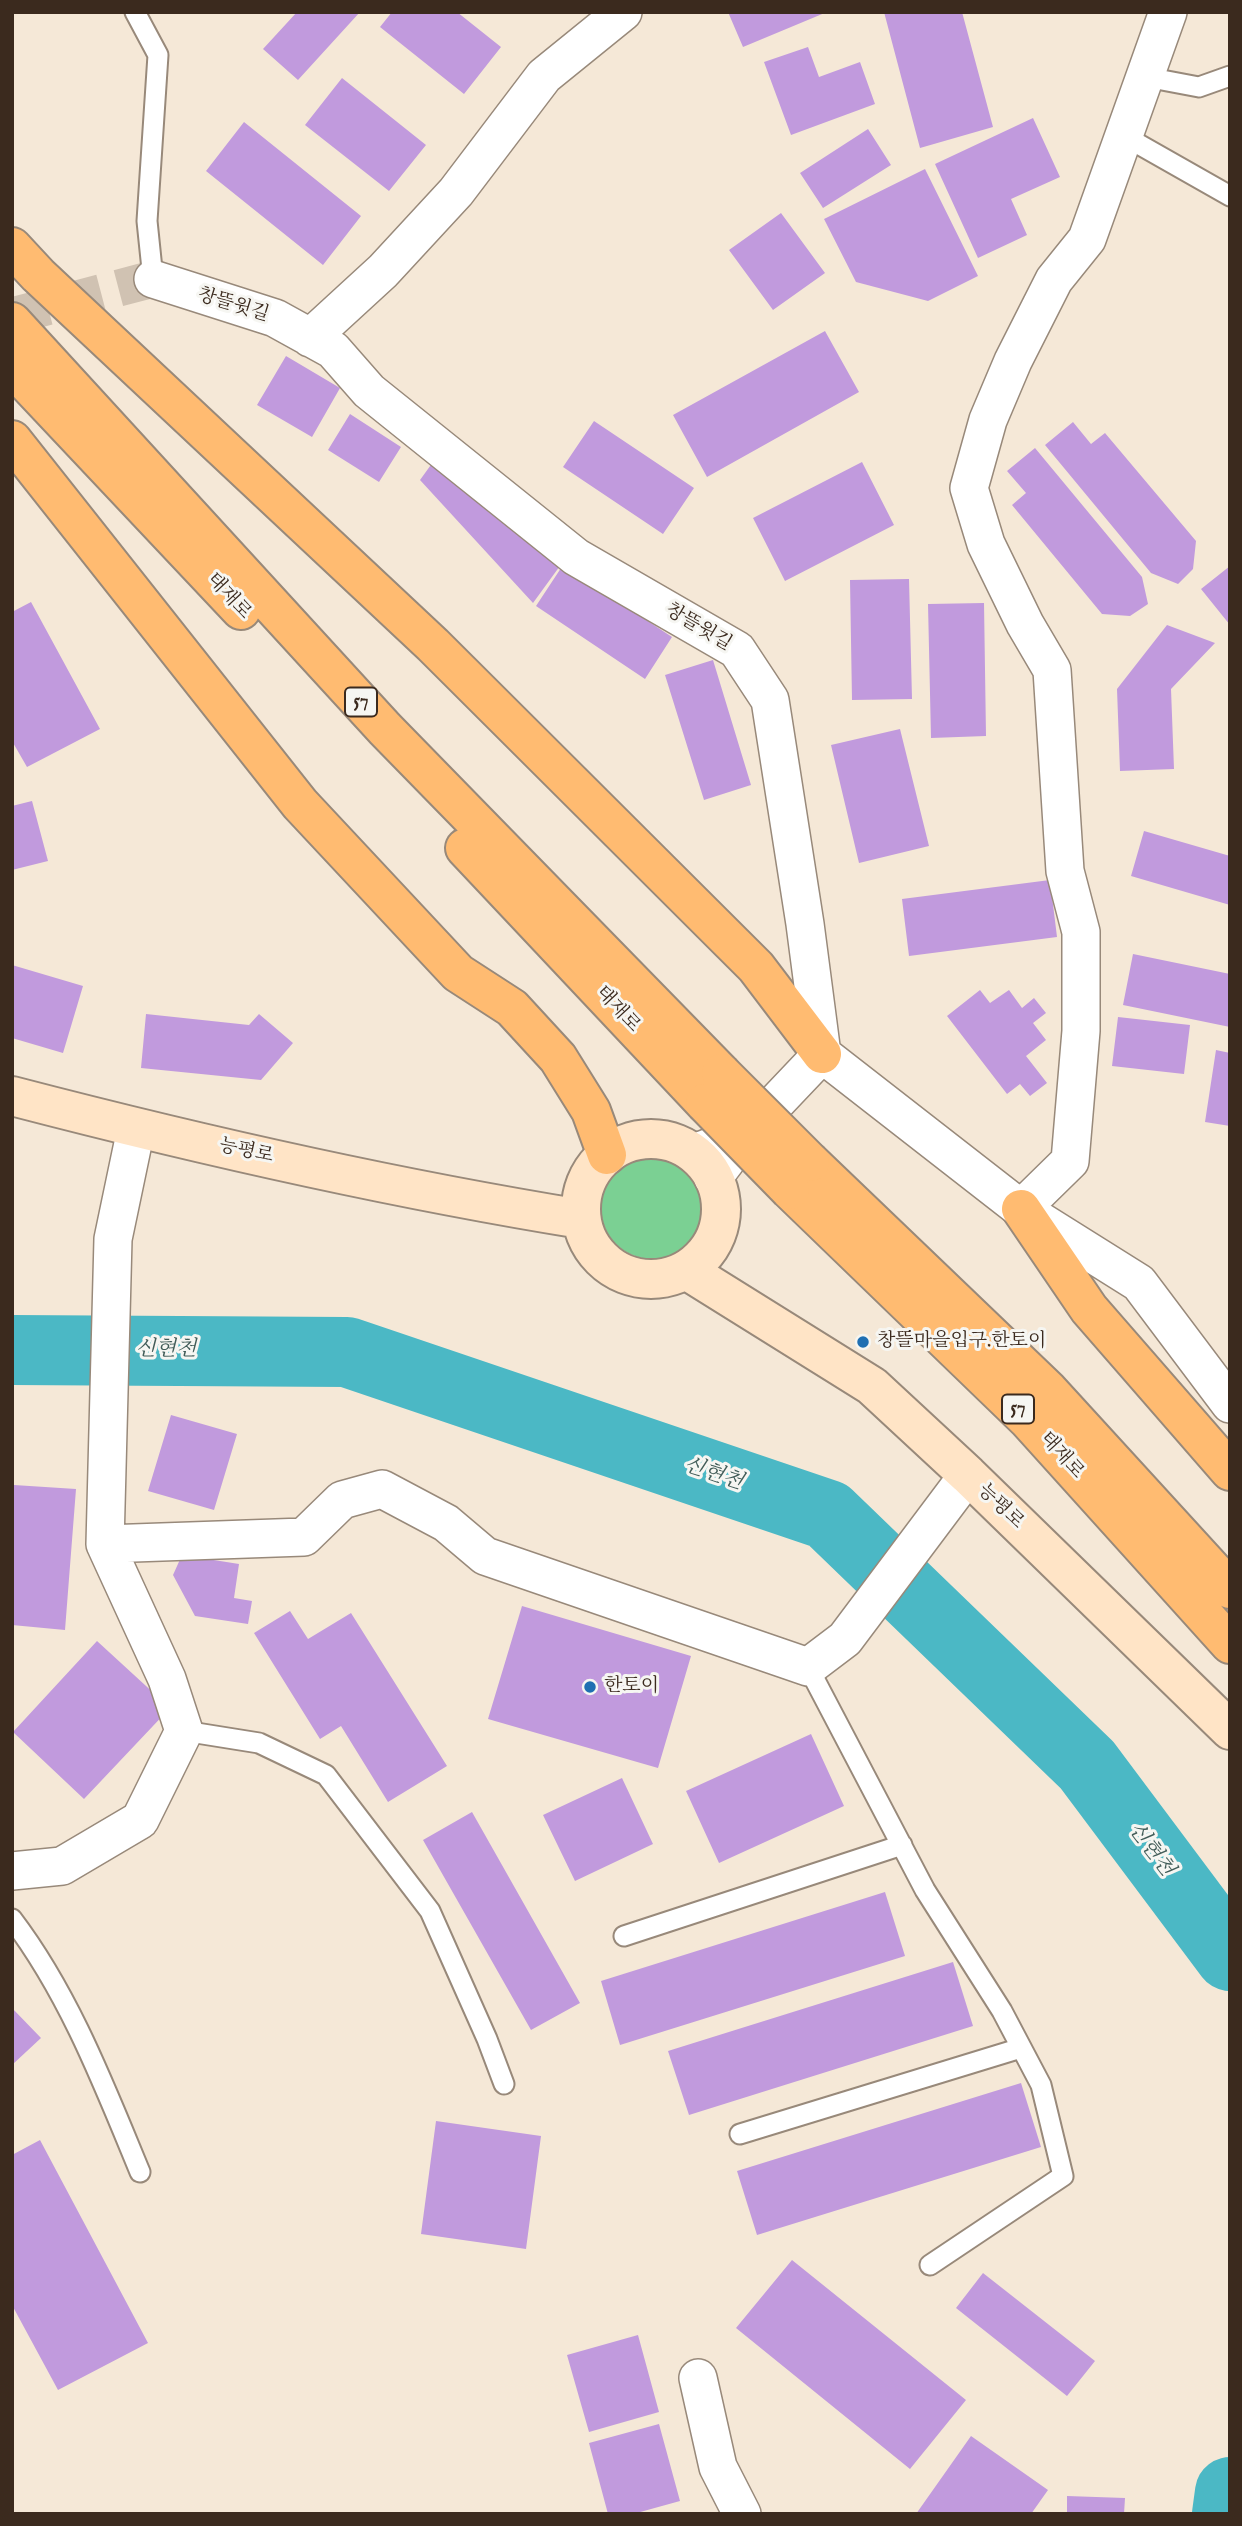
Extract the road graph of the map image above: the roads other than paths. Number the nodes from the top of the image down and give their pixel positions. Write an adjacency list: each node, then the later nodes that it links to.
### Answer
1 (135, 12): 9 (lane)
2 (623, 12): 11 (street)
3 (1167, 12): 5 (street)
4 (1230, 76): 5 (lane)
5 (1146, 77): 6 (street)
6 (1126, 136): 7 (lane); 22 (street)
7 (1230, 196)
8 (12, 247): 14 (highway)
9 (153, 279): 11 (street, 창뜰윗길)
10 (12, 322): 15 (highway, 태재로 / 57)
11 (310, 338): 14 (street, 창뜰윗길)
12 (12, 368): 15 (highway, 태재로 / 57)
13 (12, 440): 18 (highway)
14 (822, 1054): 19 (street); 22 (street)
15 (713, 1088): 20 (highway, 57, bridge)
16 (12, 1096): 17 (main road, 능평로)
17 (136, 1129): 21 (main road, 능평로); 27 (street)
18 (607, 1154): 19 (main road); 21 (main road)
19 (704, 1166): 23 (main road)
20 (800, 1176): 28 (highway, 태재로 / 57); 29 (highway, 태재로 / 57)
21 (583, 1203): 23 (main road)
22 (1021, 1209): 24 (street); 25 (highway)
23 (697, 1260): 26 (main road, 능평로)
24 (1230, 1404)
25 (1230, 1471)
26 (968, 1475): 30 (street); 31 (main road, 능평로)
27 (104, 1544): 30 (street); 32 (street)
28 (1230, 1588)
29 (1230, 1644)
30 (808, 1667): 33 (lane)
31 (1230, 1730)
32 (184, 1731): 34 (street); 38 (lane)
33 (902, 1846): 36 (lane); 37 (lane)
34 (12, 1871)
35 (12, 1919): 40 (lane)
36 (624, 1936)
37 (1021, 2048): 39 (lane); 41 (lane)
38 (504, 2084)
39 (740, 2134)
40 (140, 2172)
41 (930, 2265)
42 (698, 2378): 43 (street)
43 (742, 2514)

